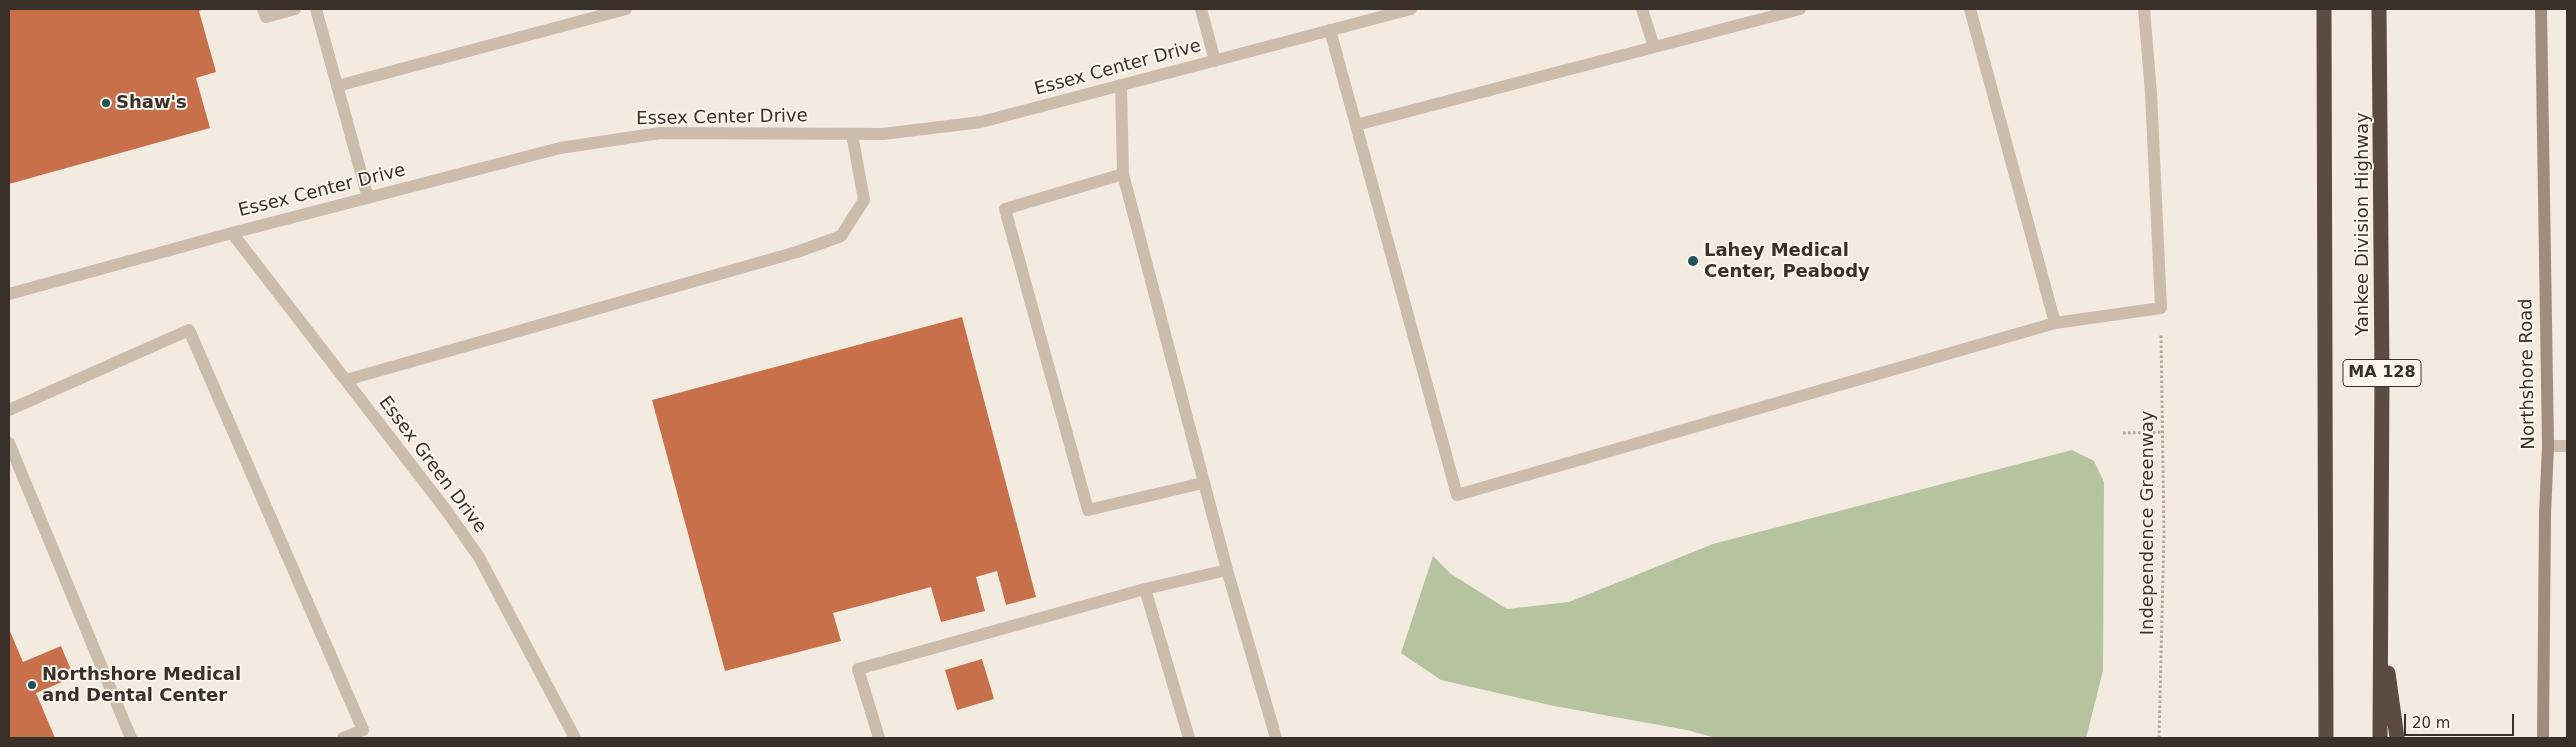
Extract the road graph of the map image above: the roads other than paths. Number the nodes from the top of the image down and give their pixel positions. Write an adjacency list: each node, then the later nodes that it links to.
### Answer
1 (264, 9): 2 (street)
2 (295, 9)
3 (316, 9): 17 (street)
4 (626, 9): 17 (street)
5 (1201, 9): 16 (street)
6 (1411, 9): 14 (street, Essex Center Drive)
7 (1642, 9): 15 (street)
8 (1800, 9): 15 (street)
9 (1970, 9): 25 (street)
10 (2144, 9): 25 (street)
11 (2324, 9): 41 (highway, MA 128)
12 (2379, 9): 34 (highway, Yankee Division Highway / MA 128)
13 (2541, 9): 29 (street, Northshore Road)
14 (1330, 30): 16 (street, Essex Center Drive); 19 (street)
15 (1654, 47): 19 (street)
16 (1215, 61): 18 (street, Essex Center Drive)
17 (337, 86): 22 (street)
18 (1121, 86): 20 (street, Essex Center Drive); 21 (street)
19 (1356, 125): 25 (street)
20 (852, 134): 22 (street, Essex Center Drive); 26 (street)
21 (1123, 174): 31 (street); 31 (street)
22 (368, 198): 23 (street, Essex Center Drive)
23 (232, 233): 24 (street, Essex Center Drive); 26 (street, Essex Green Drive)
24 (9, 294)
25 (2055, 323)
26 (346, 380): 37 (street, Essex Green Drive)
27 (9, 410): 36 (street)
28 (9, 443): 35 (street)
29 (2548, 446): 30 (street); 44 (street, Northshore Road)
30 (2567, 446)
31 (1203, 483): 32 (street)
32 (1226, 570): 33 (street); 40 (street)
33 (1145, 589): 38 (street); 39 (street)
34 (2381, 624): 42 (highway, Yankee Division Highway / MA 128); 43 (highway)
35 (131, 738)
36 (343, 738)
37 (575, 738)
38 (879, 738)
39 (1189, 738)
40 (1276, 738)
41 (2326, 738)
42 (2380, 738)
43 (2397, 738)
44 (2543, 738)

